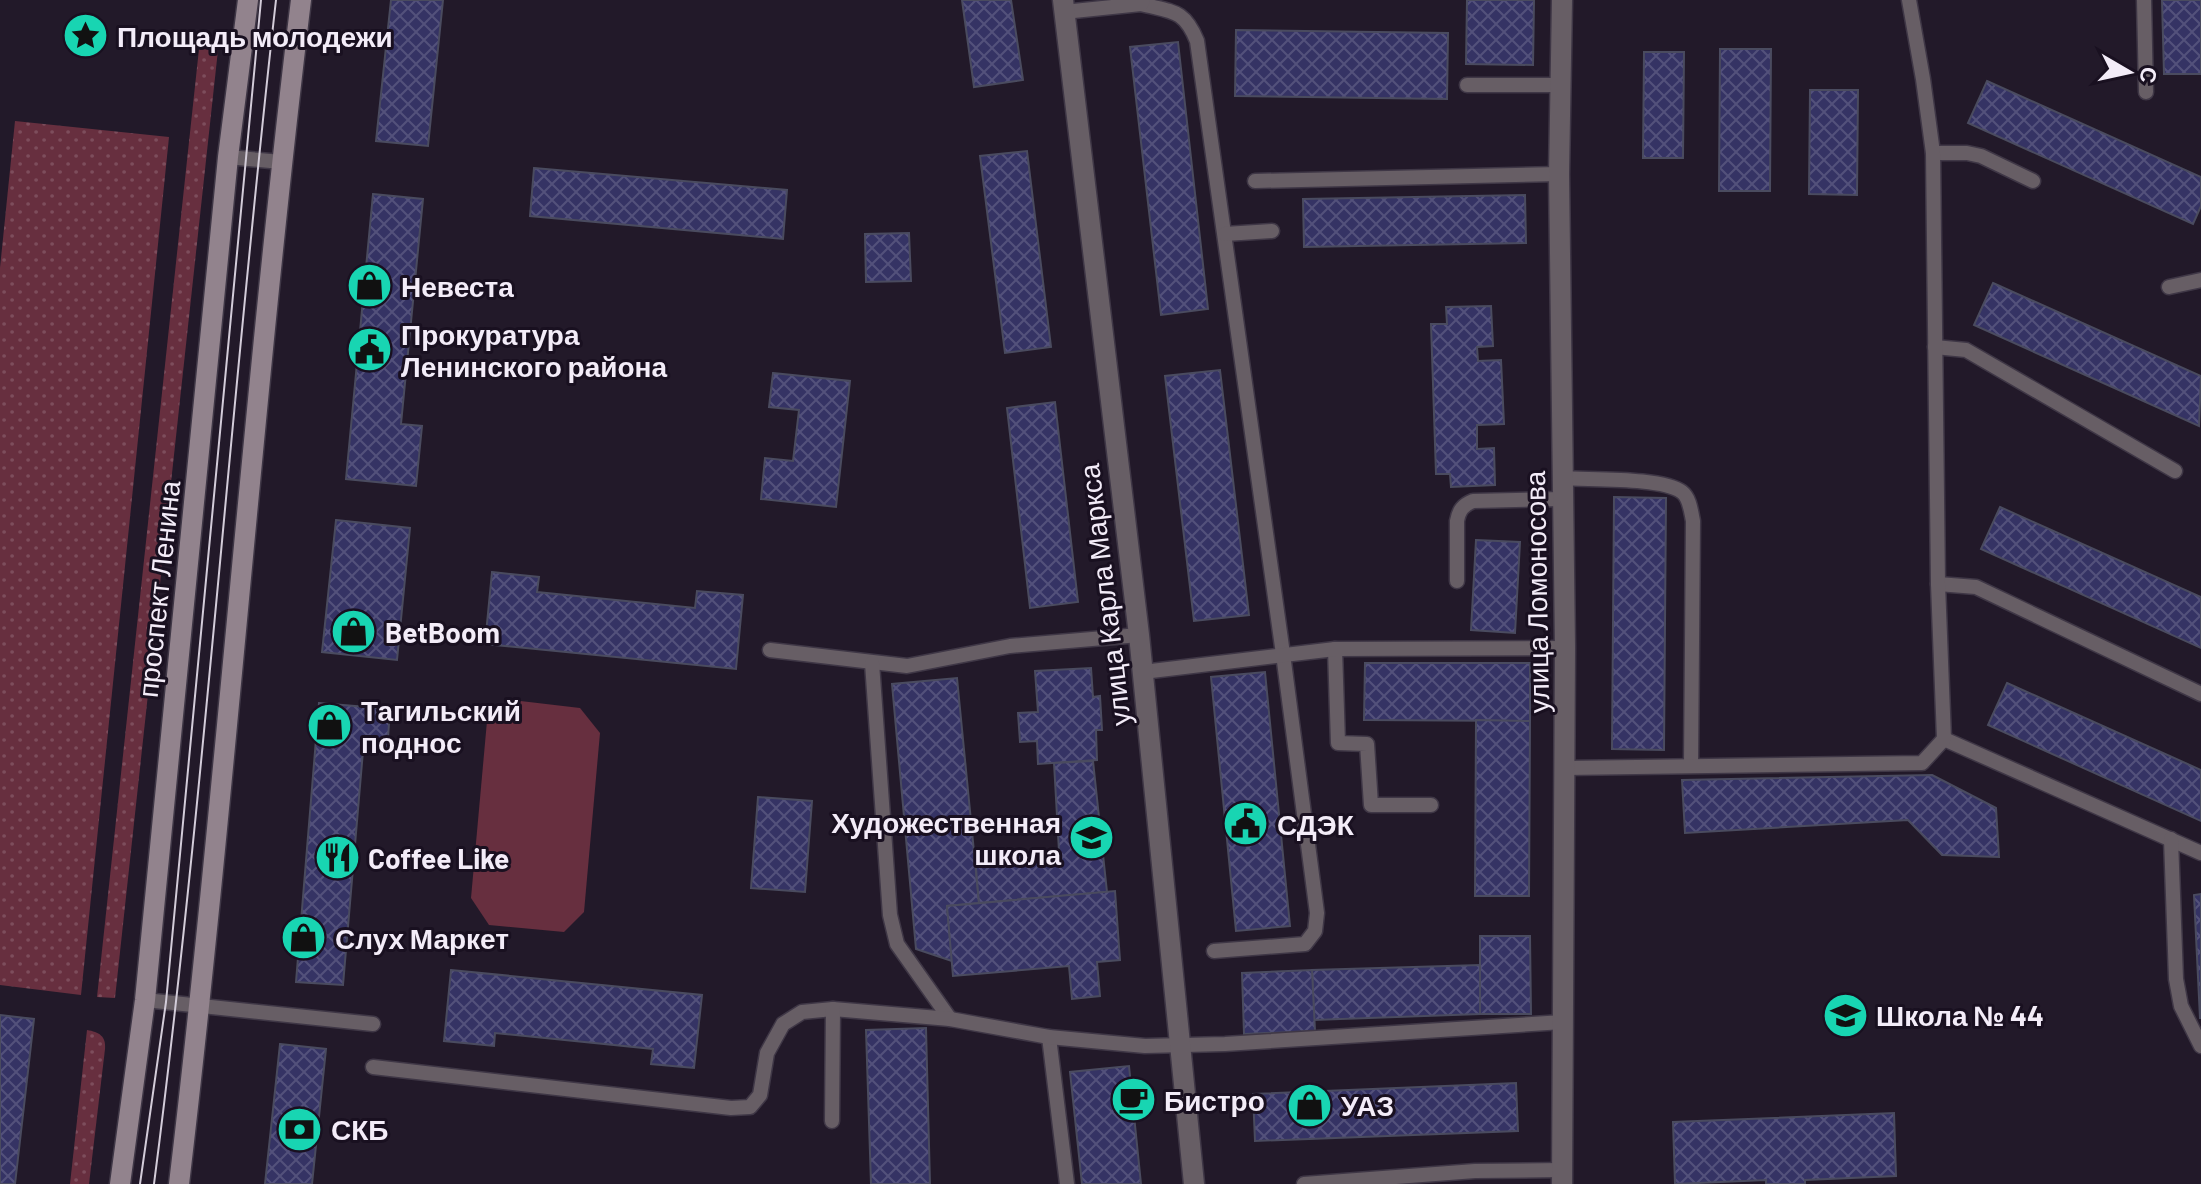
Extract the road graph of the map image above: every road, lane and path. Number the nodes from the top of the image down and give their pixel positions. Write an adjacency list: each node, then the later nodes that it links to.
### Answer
1 (248, 0): 12 (main road, проспект Ленина)
2 (301, 0): 13 (main road)
3 (1562, 0): 9 (street, улица Ломоносова)
4 (1909, 0): 11 (lane)
5 (2144, 0): 10 (lane)
6 (1142, 2): 7 (lane); 18 (lane)
7 (1063, 6): 27 (street, улица Карла Маркса)
8 (1467, 85): 9 (lane)
9 (1560, 85): 14 (street, улица Ломоносова)
10 (2146, 92)
11 (1933, 153): 16 (lane); 21 (lane)
12 (228, 157): 13 (lane); 42 (main road, проспект Ленина)
13 (281, 162): 43 (main road)
14 (1559, 174): 15 (lane); 23 (street, улица Ломоносова)
15 (1255, 181)
16 (2033, 181)
17 (1272, 231): 18 (lane)
18 (1225, 234): 31 (lane)
19 (2201, 280): 20 (lane)
20 (2169, 287)
21 (1935, 347): 22 (lane); 26 (lane)
22 (2175, 471)
23 (1563, 478): 24 (street, улица Ломоносова); 36 (lane)
24 (1563, 499): 25 (lane); 28 (street, улица Ломоносова)
25 (1457, 581)
26 (1938, 584): 34 (lane); 35 (lane)
27 (1139, 635): 32 (lane); 33 (street, улица Карла Маркса)
28 (1565, 648): 29 (lane); 37 (street, улица Ломоносова)
29 (1335, 649): 31 (lane); 38 (lane)
30 (770, 650): 32 (lane)
31 (1283, 654): 33 (lane); 41 (lane)
32 (872, 663): 45 (lane)
33 (1143, 672): 49 (street, улица Карла Маркса)
34 (2201, 694)
35 (1944, 739): 36 (lane); 39 (lane)
36 (1691, 765): 37 (lane)
37 (1565, 768): 46 (street, улица Ломоносова)
38 (1431, 805)
39 (2171, 839): 40 (lane); 50 (lane)
40 (2201, 853)
41 (1214, 951)
42 (145, 1000): 43 (lane); 56 (main road, проспект Ленина)
43 (200, 1006): 47 (lane); 57 (main road)
44 (833, 1009): 45 (lane); 51 (lane); 52 (lane)
45 (950, 1019): 48 (lane)
46 (1563, 1022): 49 (lane); 54 (street, улица Ломоносова)
47 (373, 1024)
48 (1049, 1037): 49 (lane); 58 (lane)
49 (1180, 1043): 59 (street, улица Карла Маркса)
50 (2201, 1046)
51 (373, 1067)
52 (832, 1121)
53 (1476, 1177): 54 (lane); 55 (lane)
54 (1562, 1177)
55 (1351, 1182): 60 (lane)
56 (120, 1184)
57 (179, 1184)
58 (1067, 1184)
59 (1194, 1184)
60 (1304, 1184)

